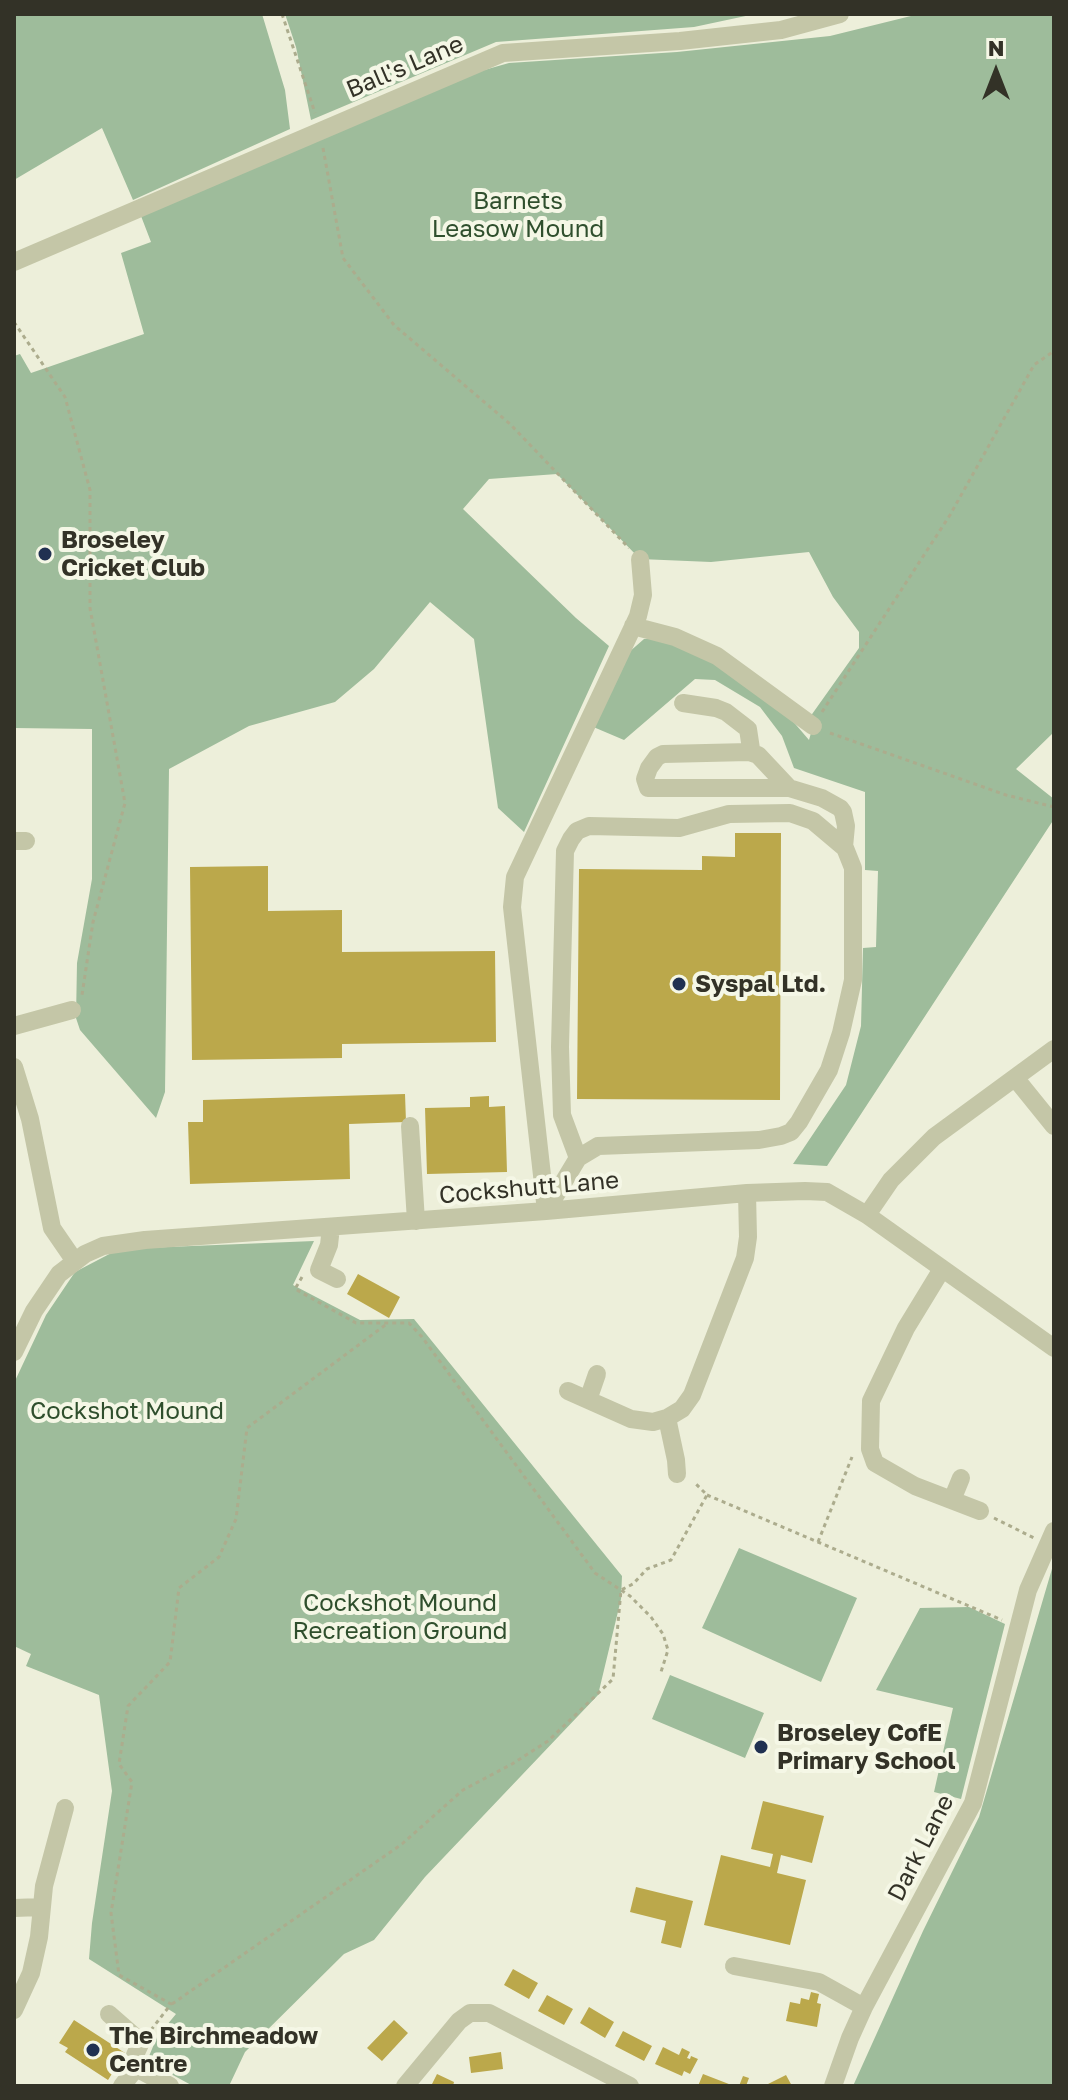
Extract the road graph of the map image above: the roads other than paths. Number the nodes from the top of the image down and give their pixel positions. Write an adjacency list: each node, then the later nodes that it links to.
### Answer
1 (840, 14): 2 (street, Ball's Lane)
2 (14, 262)
3 (640, 559): 4 (street)
4 (633, 626): 6 (street); 20 (street)
5 (683, 703): 7 (street)
6 (813, 726)
7 (749, 752): 8 (street); 8 (street)
8 (789, 788): 9 (street)
9 (844, 847): 18 (street); 18 (street)
10 (72, 1010): 11 (street)
11 (14, 1026)
12 (1054, 1049): 14 (street)
13 (14, 1067): 15 (street)
14 (1016, 1079): 17 (street); 21 (street)
15 (22, 1120): 24 (street)
16 (410, 1126): 22 (street)
17 (1054, 1126)
18 (578, 1158): 20 (street)
19 (747, 1193): 20 (street, Cockshutt Lane); 21 (street, Cockshutt Lane); 32 (street)
20 (546, 1211): 22 (street, Cockshutt Lane)
21 (867, 1215): 25 (street, Cockshutt Lane)
22 (416, 1221): 23 (street, Cockshutt Lane)
23 (331, 1227): 24 (street, Cockshutt Lane); 26 (street)
24 (74, 1260): 28 (street, Cockshutt Lane)
25 (942, 1269): 27 (street, Cockshutt Lane); 33 (street)
26 (337, 1279)
27 (1054, 1348)
28 (14, 1352)
29 (597, 1374): 31 (street)
30 (568, 1391): 31 (street)
31 (588, 1400): 32 (street)
32 (667, 1418): 35 (street)
33 (870, 1449): 34 (street); 37 (street)
34 (852, 1457)
35 (677, 1467)
36 (961, 1478): 37 (street)
37 (952, 1500): 38 (street)
38 (980, 1511)
39 (1050, 1537): 44 (street, Dark Lane)
40 (65, 1808): 41 (street)
41 (41, 1907): 42 (street); 45 (street)
42 (14, 1908)
43 (734, 1966): 44 (street)
44 (864, 2007): 52 (street, Dark Lane)
45 (14, 2010)
46 (109, 2014): 47 (street)
47 (136, 2068): 48 (street); 49 (street)
48 (122, 2086)
49 (170, 2086)
50 (405, 2086): 51 (street)
51 (630, 2086)
52 (833, 2086)

